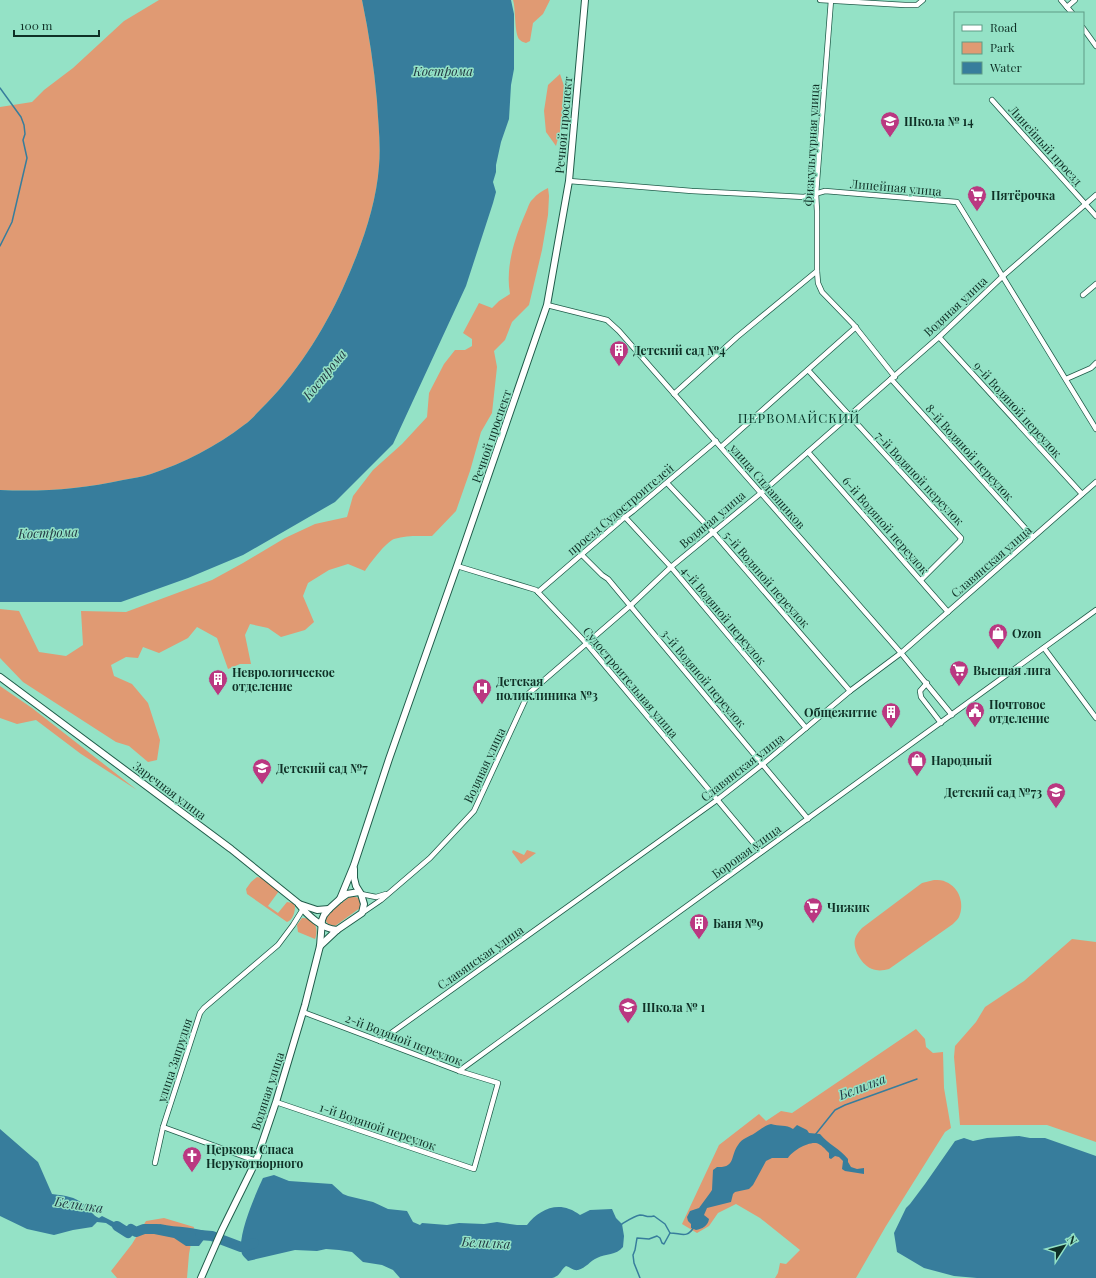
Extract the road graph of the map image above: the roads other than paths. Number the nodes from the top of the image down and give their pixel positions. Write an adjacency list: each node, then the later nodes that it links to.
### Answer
1 (585, 0): 12 (street, Речной проспект)
2 (820, 0): 3 (street)
3 (831, 0): 4 (street); 13 (street, Физкультурная улица)
4 (923, 0)
5 (1060, 0): 7 (street)
6 (1075, 0): 7 (street)
7 (1067, 7): 8 (street)
8 (1071, 12)
9 (1084, 29): 10 (street)
10 (1096, 46)
11 (992, 100): 15 (street, Линейный проезд)
12 (570, 181): 13 (street, Линейная улица); 21 (street, Речной проспект)
13 (816, 194): 17 (street, Физкультурная улица); 18 (street, Линейная улица)
14 (1096, 195): 15 (street, Водяная улица)
15 (1085, 204): 16 (street, Линейный проезд); 18 (street, Водяная улица)
16 (1096, 216)
17 (818, 271): 22 (street, 8-й Водяной переулок); 28 (street)
18 (1003, 276): 23 (street, Водяная улица); 27 (street, Линейная улица)
19 (1096, 284): 20 (street)
20 (1083, 295)
21 (548, 305): 28 (street, улица Сплавщиков); 42 (street, Речной проспект)
22 (856, 327): 25 (street); 26 (street, 8-й Водяной переулок)
23 (939, 337): 26 (street, Водяная улица); 37 (street, 9-й Водяной переулок)
24 (1096, 363): 27 (street)
25 (808, 370): 29 (street, 7-й Водяной переулок); 32 (street)
26 (893, 378): 29 (street, Водяная улица); 40 (street, 8-й Водяной переулок)
27 (1066, 380): 30 (street, Линейная улица)
28 (674, 394): 31 (street, улица Сплавщиков)
29 (850, 416): 33 (street, Водяная улица); 44 (street, 7-й Водяной переулок)
30 (1096, 429)
31 (716, 441): 32 (street, улица Сплавщиков); 34 (street, проезд Судостроителей)
32 (721, 447): 36 (street, улица Сплавщиков)
33 (808, 452): 36 (street, Водяная улица); 44 (street, 6-й Водяной переулок)
34 (667, 482): 38 (street, проезд Судостроителей); 39 (street, 5-й Водяной переулок)
35 (1096, 482): 37 (street, Славянская улица)
36 (761, 493): 39 (street, Водяная улица); 51 (street, улица Сплавщиков)
37 (1082, 494): 40 (street, Славянская улица)
38 (625, 517): 41 (street, проезд Судостроителей); 43 (street, 4-й Водяной переулок)
39 (713, 532): 43 (street, Водяная улица); 54 (street, 5-й Водяной переулок)
40 (1033, 537): 48 (street, Славянская улица)
41 (581, 554): 45 (street, проезд Судостроителей); 46 (street, 3-й Водяной переулок)
42 (458, 566): 45 (street, Судостроительная улица); 63 (street, Речной проспект)
43 (671, 568): 46 (street, Водяная улица); 58 (street, 4-й Водяной переулок)
44 (921, 580): 48 (street, 6-й Водяной переулок)
45 (538, 592): 49 (street, Судостроительная улица)
46 (631, 605): 49 (street, Водяная улица); 59 (street, 3-й Водяной переулок)
47 (1096, 610): 50 (street, Боровая улица)
48 (948, 612): 51 (street, Славянская улица)
49 (586, 643): 60 (street, Судостроительная улица); 65 (street, Водяная улица)
50 (1044, 648): 55 (street, Боровая улица); 56 (street)
51 (901, 653): 53 (street, улица Сплавщиков); 54 (street, Славянская улица)
52 (0, 676): 67 (street, Заречная улица)
53 (927, 683): 55 (street, улица Сплавщиков); 57 (street)
54 (850, 691): 58 (street, Славянская улица)
55 (952, 714): 57 (street, Боровая улица)
56 (1096, 718)
57 (941, 723): 61 (street, Боровая улица)
58 (806, 728): 59 (street, Славянская улица)
59 (763, 764): 60 (street, Славянская улица); 61 (street, 3-й Водяной переулок)
60 (718, 800): 62 (street, Судостроительная улица); 75 (street, Славянская улица)
61 (808, 819): 62 (street, Боровая улица)
62 (761, 852): 76 (street, Боровая улица)
63 (354, 865): 64 (street); 66 (street, Речной проспект)
64 (360, 893): 65 (street); 66 (street); 70 (street)
65 (387, 894): 70 (street, Водяная улица)
66 (340, 899): 69 (street)
67 (298, 903): 68 (street, Заречная улица); 69 (street)
68 (303, 909): 71 (street, Заречная улица); 78 (street, улица Запрудня)
69 (329, 909): 71 (street, Водяная улица)
70 (362, 913): 72 (street)
71 (322, 925): 72 (street); 73 (street, Водяная улица)
72 (337, 930): 73 (street)
73 (320, 946): 74 (street, Водяная улица)
74 (303, 1012): 75 (street, 2-й Водяной переулок); 77 (street, Водяная улица)
75 (380, 1041): 76 (street, 2-й Водяной переулок)
76 (459, 1071): 81 (street, 2-й Водяной переулок)
77 (276, 1102): 79 (street, Водяная улица); 81 (street, 1-й Водяной переулок)
78 (163, 1127): 79 (street); 80 (street, улица Запрудня)
79 (256, 1160): 82 (street, Водяная улица)
80 (155, 1163)
81 (474, 1169)
82 (201, 1278)

